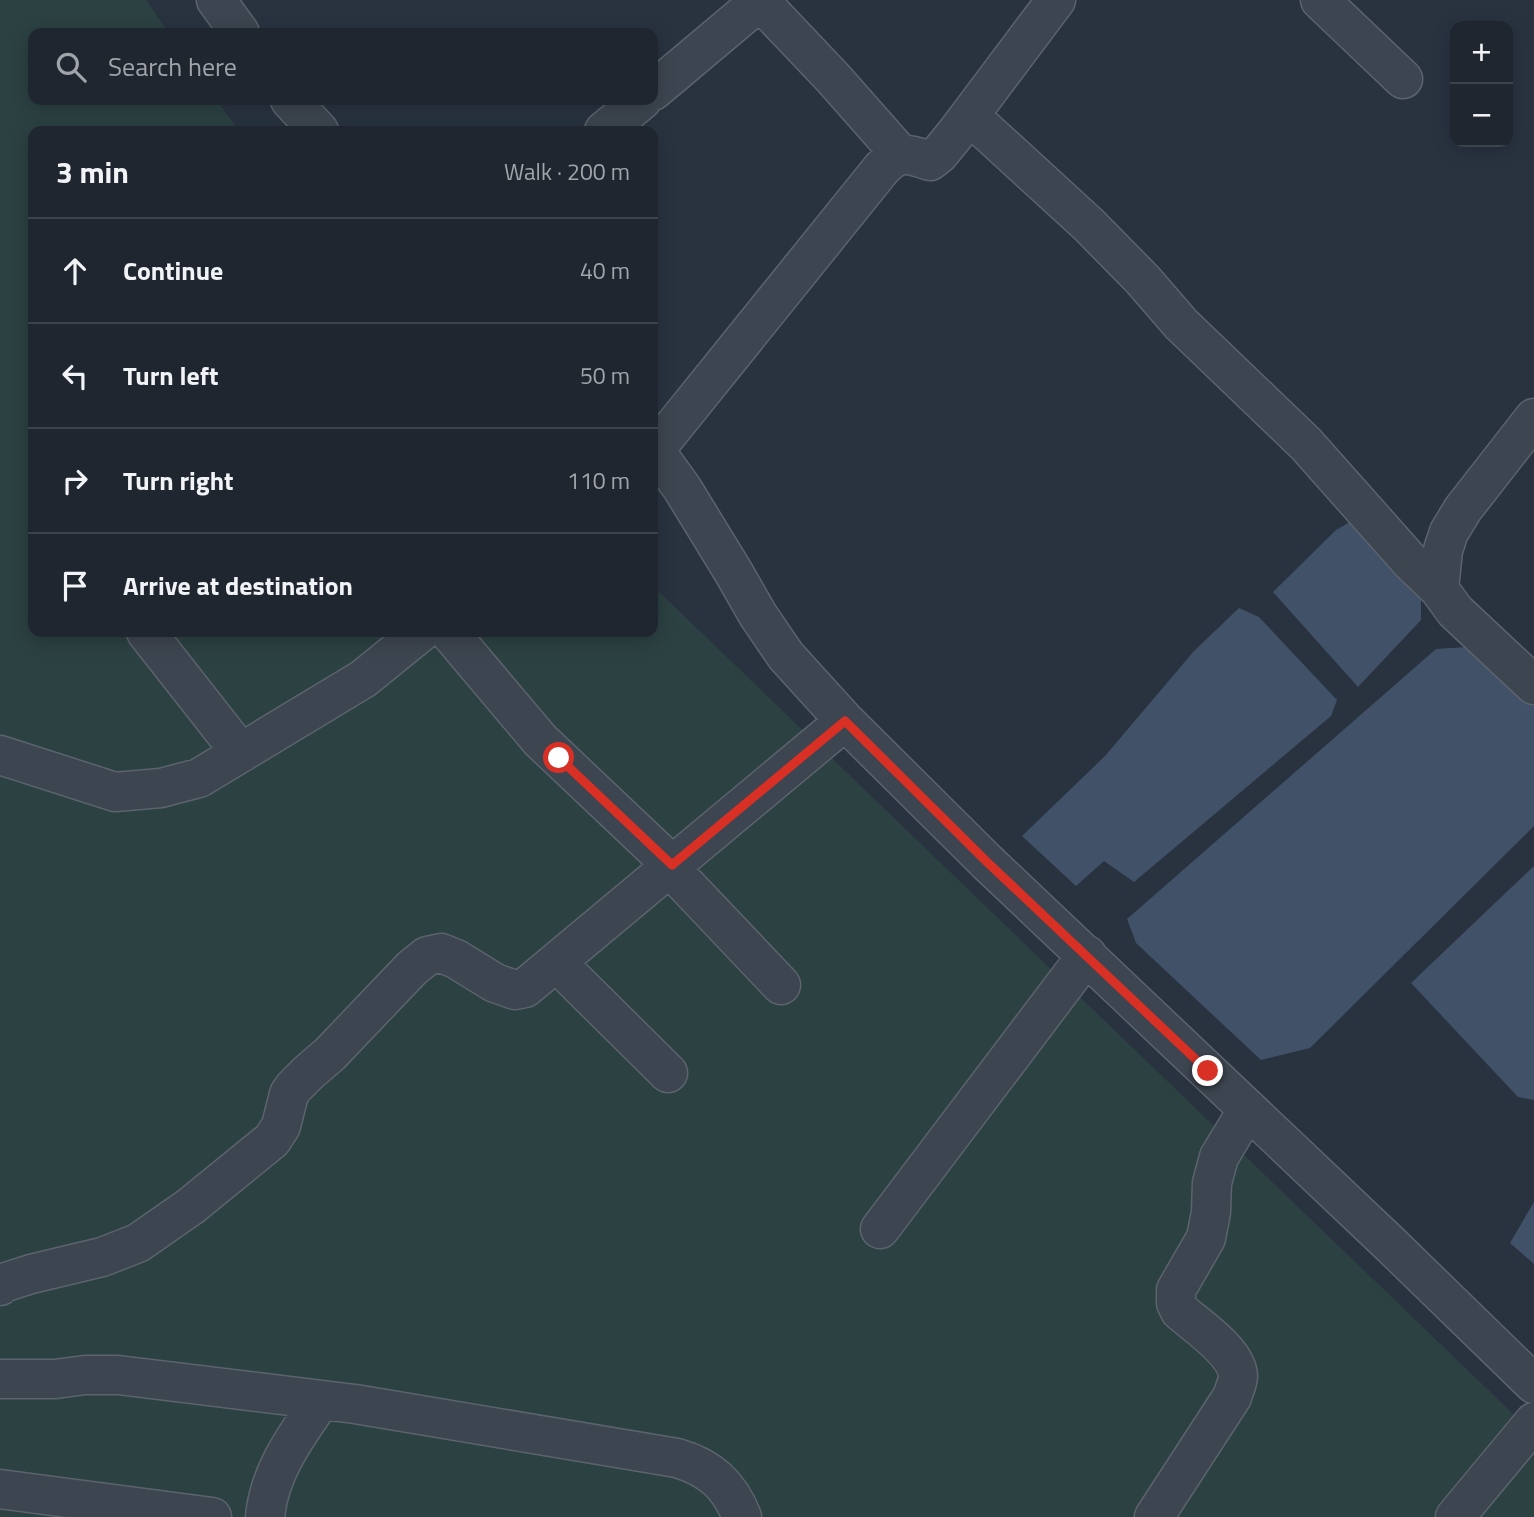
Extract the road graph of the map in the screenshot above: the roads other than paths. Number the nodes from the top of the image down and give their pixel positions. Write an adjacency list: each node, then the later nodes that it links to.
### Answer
1 (216, 0): 5 (street)
2 (1056, 0): 10 (street)
3 (1320, 0): 6 (street)
4 (763, 2): 7 (street); 13 (street)
5 (236, 28)
6 (1403, 79)
7 (658, 86)
8 (295, 105): 11 (street)
9 (636, 105): 12 (street)
10 (970, 116): 13 (street); 17 (street)
11 (314, 126)
12 (610, 126)
13 (915, 157): 15 (street)
14 (1534, 418): 17 (street)
15 (658, 444)
16 (658, 454): 22 (street)
17 (1439, 589): 21 (street)
18 (150, 637): 23 (street)
19 (415, 637): 23 (street)
20 (453, 637): 25 (street)
21 (1534, 685)
22 (845, 721): 25 (street); 26 (street)
23 (241, 752): 24 (street)
24 (0, 755)
25 (670, 866): 27 (street); 28 (street)
26 (1087, 956): 30 (street); 31 (street)
27 (556, 962): 29 (street); 32 (street)
28 (781, 985)
29 (668, 1073)
30 (1248, 1109): 34 (street); 41 (street)
31 (880, 1229)
32 (0, 1286)
33 (0, 1379): 35 (street)
34 (1534, 1384)
35 (321, 1400): 39 (street); 40 (street)
36 (1534, 1422): 42 (street)
37 (0, 1489): 38 (street)
38 (212, 1517)
39 (265, 1517)
40 (743, 1517)
41 (1154, 1517)
42 (1455, 1517)

